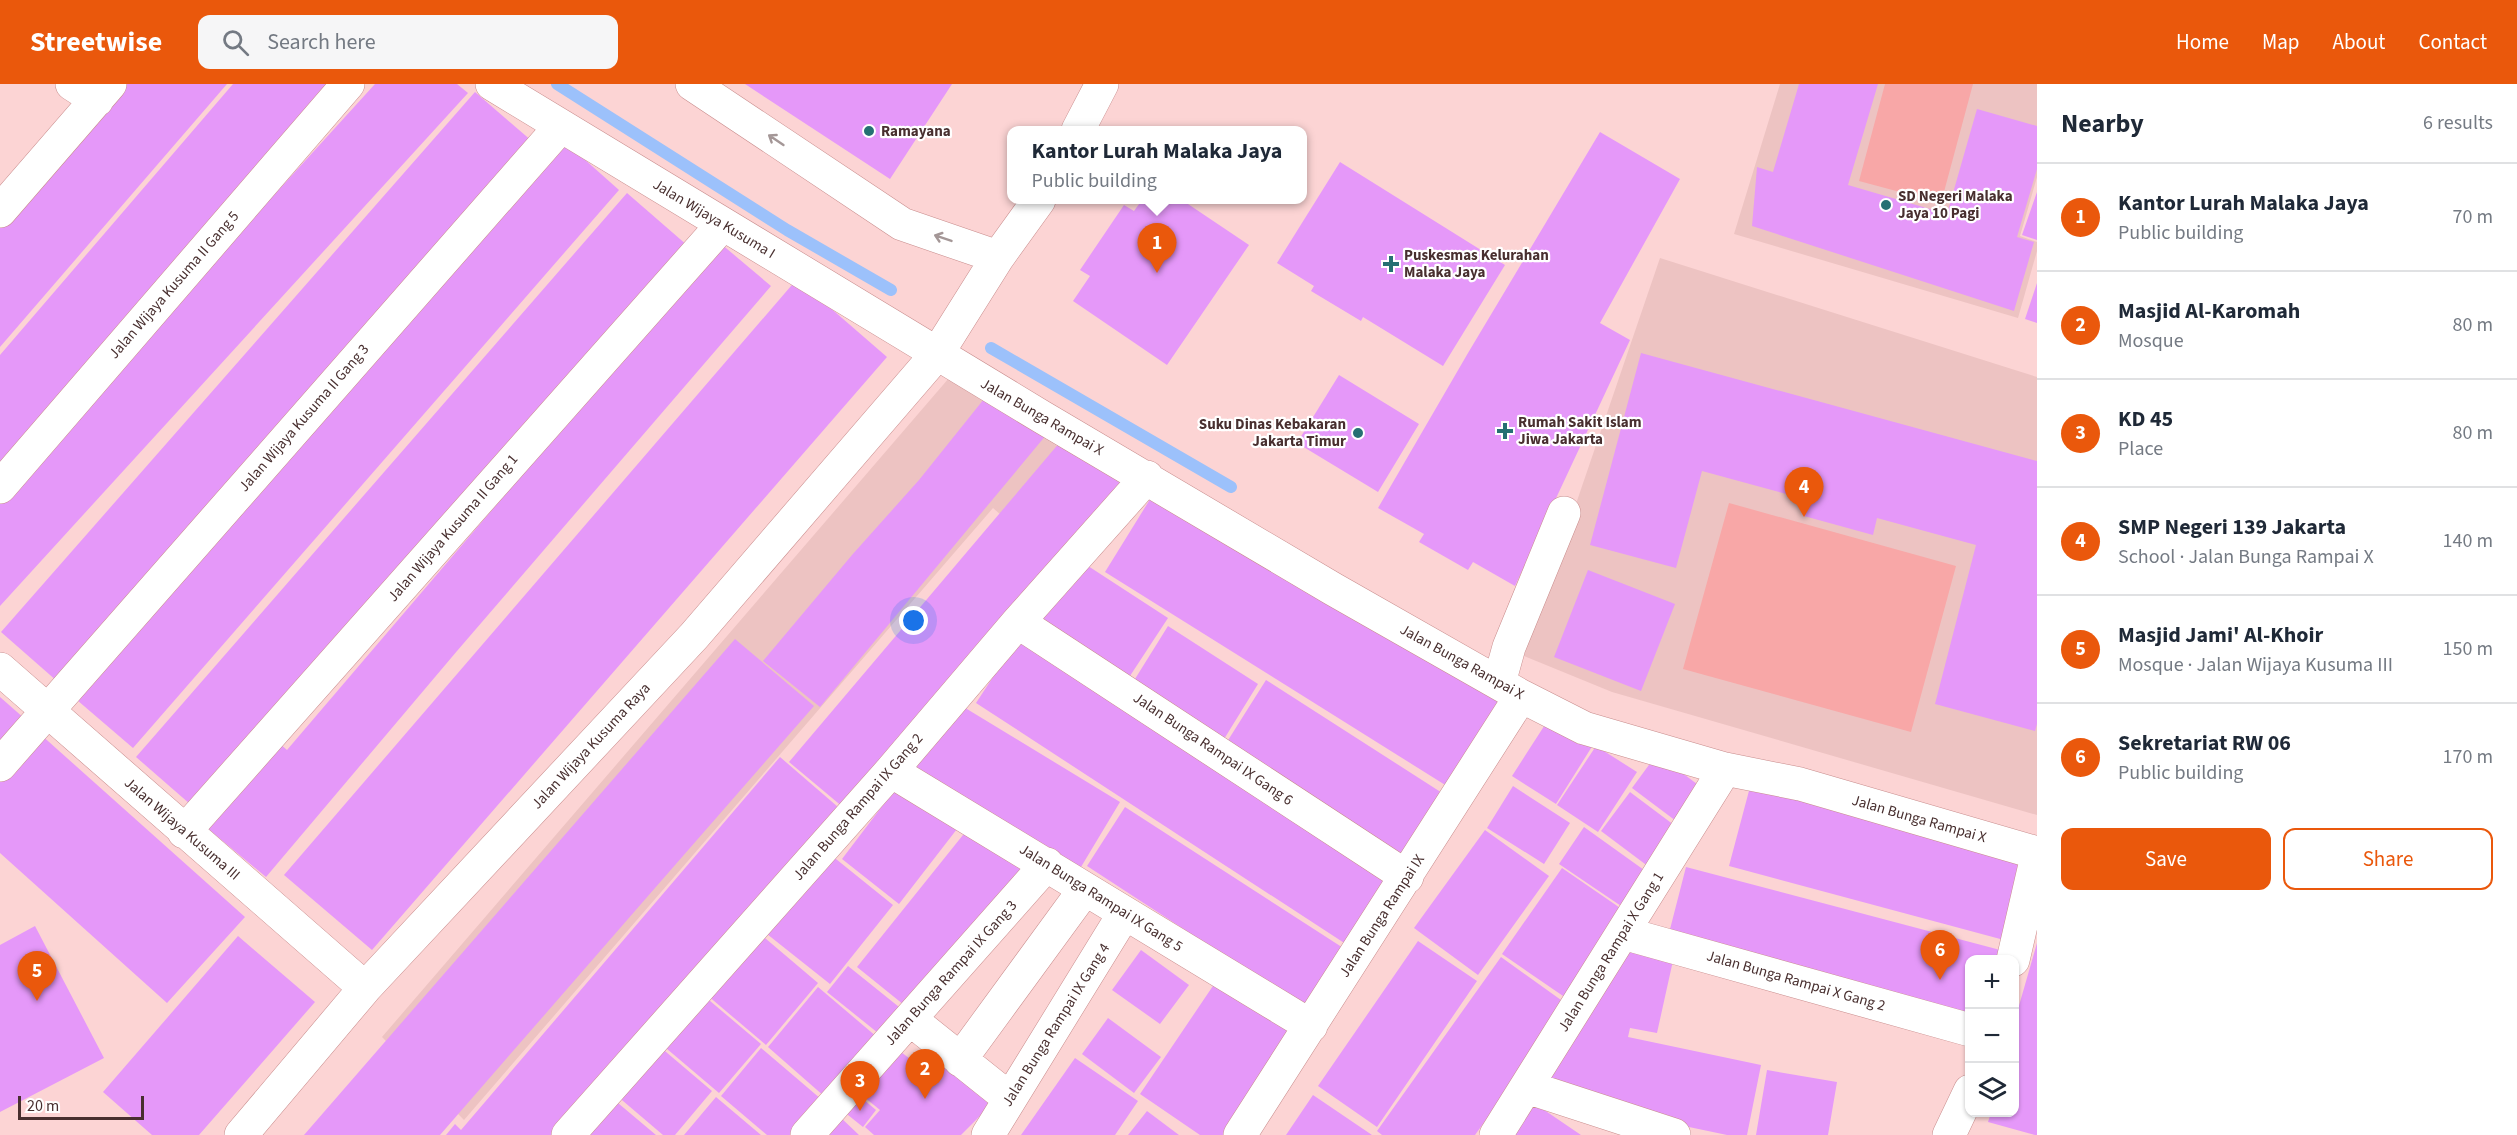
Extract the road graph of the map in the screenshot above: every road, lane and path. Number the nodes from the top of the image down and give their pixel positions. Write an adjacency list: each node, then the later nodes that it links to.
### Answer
1 (348, 84): 14 (street, Jalan Wijaya Kusuma II Gang 5)
2 (492, 84): 6 (street, Jalan Wijaya Kusuma I)
3 (692, 84): 11 (street, one-way to 3)
4 (1101, 85): 7 (street)
5 (93, 89): 9 (street)
6 (561, 126): 10 (street, Jalan Wijaya Kusuma I); 19 (street, Jalan Wijaya Kusuma II Gang 3)
7 (1080, 126)
8 (1036, 204): 11 (street, Jalan Wijaya Kusuma Raya)
9 (0, 211)
10 (723, 224): 12 (street, Jalan Wijaya Kusuma I); 23 (street, Jalan Wijaya Kusuma II Gang 1)
11 (998, 257): 12 (street, Jalan Wijaya Kusuma Raya)
12 (937, 354): 13 (street, Jalan Bunga Rampai X); 31 (street, Jalan Wijaya Kusuma Raya)
13 (1147, 477): 16 (street, Jalan Bunga Rampai IX Gang 2); 18 (street, Jalan Bunga Rampai X)
14 (0, 487)
15 (1564, 513): 18 (street, Jalan Bunga Rampai IX)
16 (1018, 621): 22 (street, Jalan Bunga Rampai IX Gang 2); 26 (street, Jalan Bunga Rampai IX Gang 6)
17 (0, 669): 19 (street, Jalan Wijaya Kusuma III)
18 (1510, 689): 21 (street, Jalan Bunga Rampai X); 26 (street, Jalan Bunga Rampai IX)
19 (48, 711): 20 (street, Jalan Wijaya Kusuma II Gang 3); 23 (street, Jalan Wijaya Kusuma III)
20 (0, 765)
21 (1725, 770): 24 (street, Jalan Bunga Rampai X); 29 (street, Jalan Bunga Rampai X Gang 1)
22 (891, 771): 25 (street, Jalan Bunga Rampai IX Gang 5); 40 (street, Jalan Bunga Rampai IX Gang 2)
23 (184, 832): 31 (street, Jalan Wijaya Kusuma III)
24 (2037, 854): 30 (street)
25 (1047, 864): 27 (street, Jalan Bunga Rampai IX Gang 5); 32 (street, Jalan Bunga Rampai IX Gang 3)
26 (1407, 877): 33 (street, Jalan Bunga Rampai IX)
27 (1085, 889): 28 (street, Jalan Bunga Rampai IX Gang 5); 35 (street)
28 (1124, 914): 33 (street, Jalan Bunga Rampai IX Gang 5); 37 (street, Jalan Bunga Rampai IX Gang 4)
29 (1623, 933): 34 (street, Jalan Bunga Rampai X Gang 2); 36 (street, Jalan Bunga Rampai X Gang 1)
30 (2014, 955)
31 (365, 988): 39 (street, Jalan Wijaya Kusuma Raya)
32 (910, 1019): 35 (street); 41 (street, Jalan Bunga Rampai IX Gang 3)
33 (1311, 1026): 43 (street, Jalan Bunga Rampai IX)
34 (1965, 1029)
35 (960, 1060): 37 (street)
36 (1527, 1087): 44 (street, Jalan Bunga Rampai X Gang 1); 45 (street)
37 (1010, 1099): 42 (street, Jalan Bunga Rampai IX Gang 4)
38 (1965, 1101): 46 (street)
39 (241, 1135)
40 (568, 1135)
41 (807, 1135)
42 (988, 1135)
43 (1240, 1135)
44 (1496, 1135)
45 (1674, 1135)
46 (1949, 1135)

